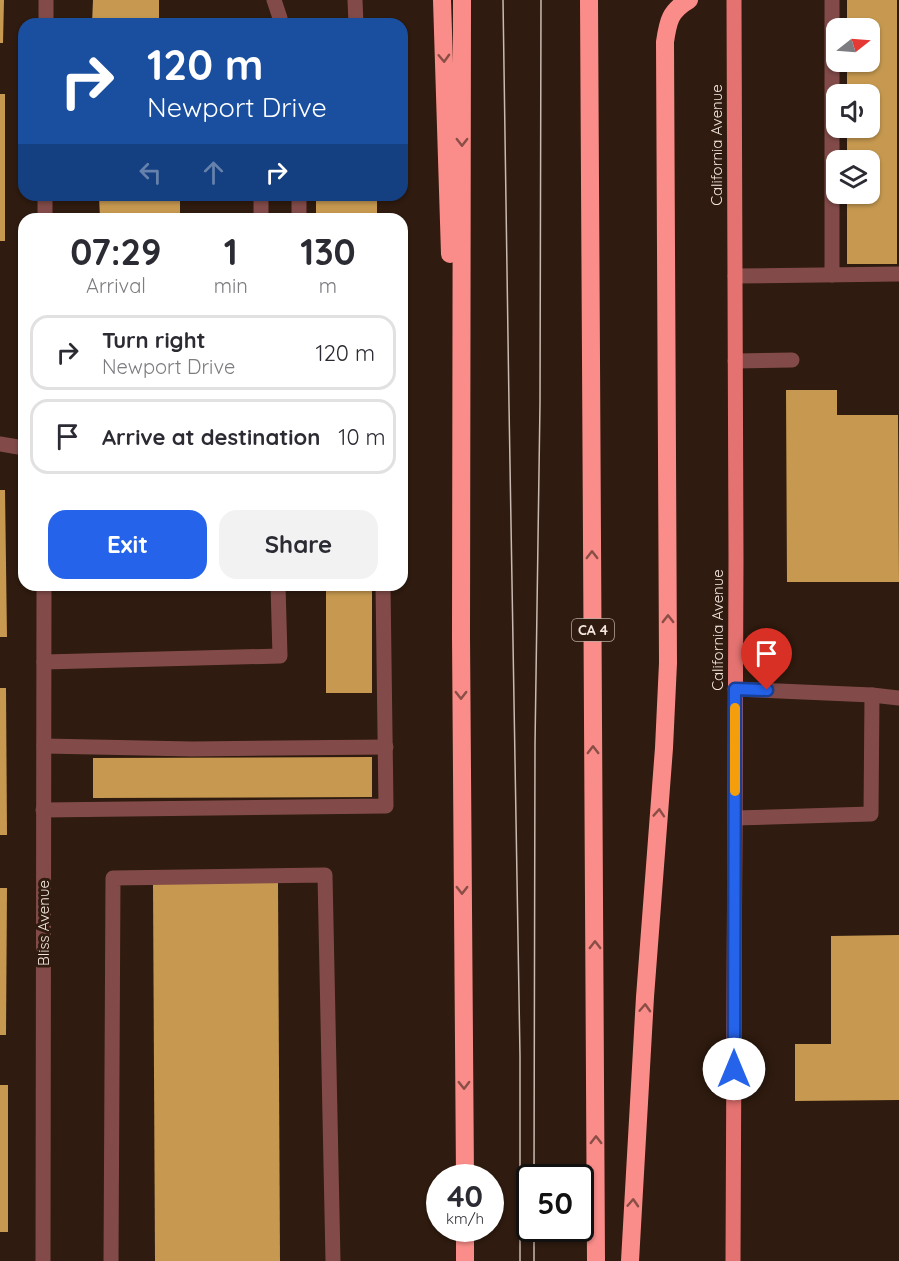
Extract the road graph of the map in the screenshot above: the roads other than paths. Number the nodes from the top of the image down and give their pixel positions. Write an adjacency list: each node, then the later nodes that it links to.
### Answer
1 (46, 0): 10 (street)
2 (274, 0): 11 (street)
3 (355, 0): 12 (street)
4 (442, 0): 23 (highway, one-way to 23)
5 (462, 0): 23 (highway, one-way to 23)
6 (589, 0): 38 (highway, CA 4, one-way to 6)
7 (689, 0): 39 (highway, one-way to 7)
8 (734, 0): 15 (main road, California Avenue)
9 (832, 0): 14 (street)
10 (46, 18)
11 (278, 18)
12 (356, 18)
13 (899, 274): 14 (street)
14 (832, 275): 15 (street)
15 (735, 276): 17 (main road, California Avenue)
16 (792, 360): 17 (street)
17 (735, 361): 25 (main road, California Avenue)
18 (0, 444): 19 (street)
19 (18, 447)
20 (44, 591): 24 (street, Bliss Avenue)
21 (278, 591): 24 (street)
22 (383, 591): 29 (street)
23 (460, 637): 32 (highway, one-way to 32)
24 (44, 662): 28 (street, Bliss Avenue)
25 (735, 689): 26 (street); 31 (main road, California Avenue)
26 (872, 695): 27 (street); 31 (street)
27 (899, 698)
28 (44, 746): 29 (street); 30 (street, Bliss Avenue)
29 (386, 747): 30 (street)
30 (44, 810): 34 (street, Bliss Avenue)
31 (735, 818): 40 (main road, California Avenue)
32 (465, 1164)
33 (465, 1242): 37 (highway)
34 (43, 1261)
35 (111, 1261): 36 (street)
36 (333, 1261)
37 (465, 1261)
38 (597, 1261)
39 (630, 1261)
40 (733, 1261)

